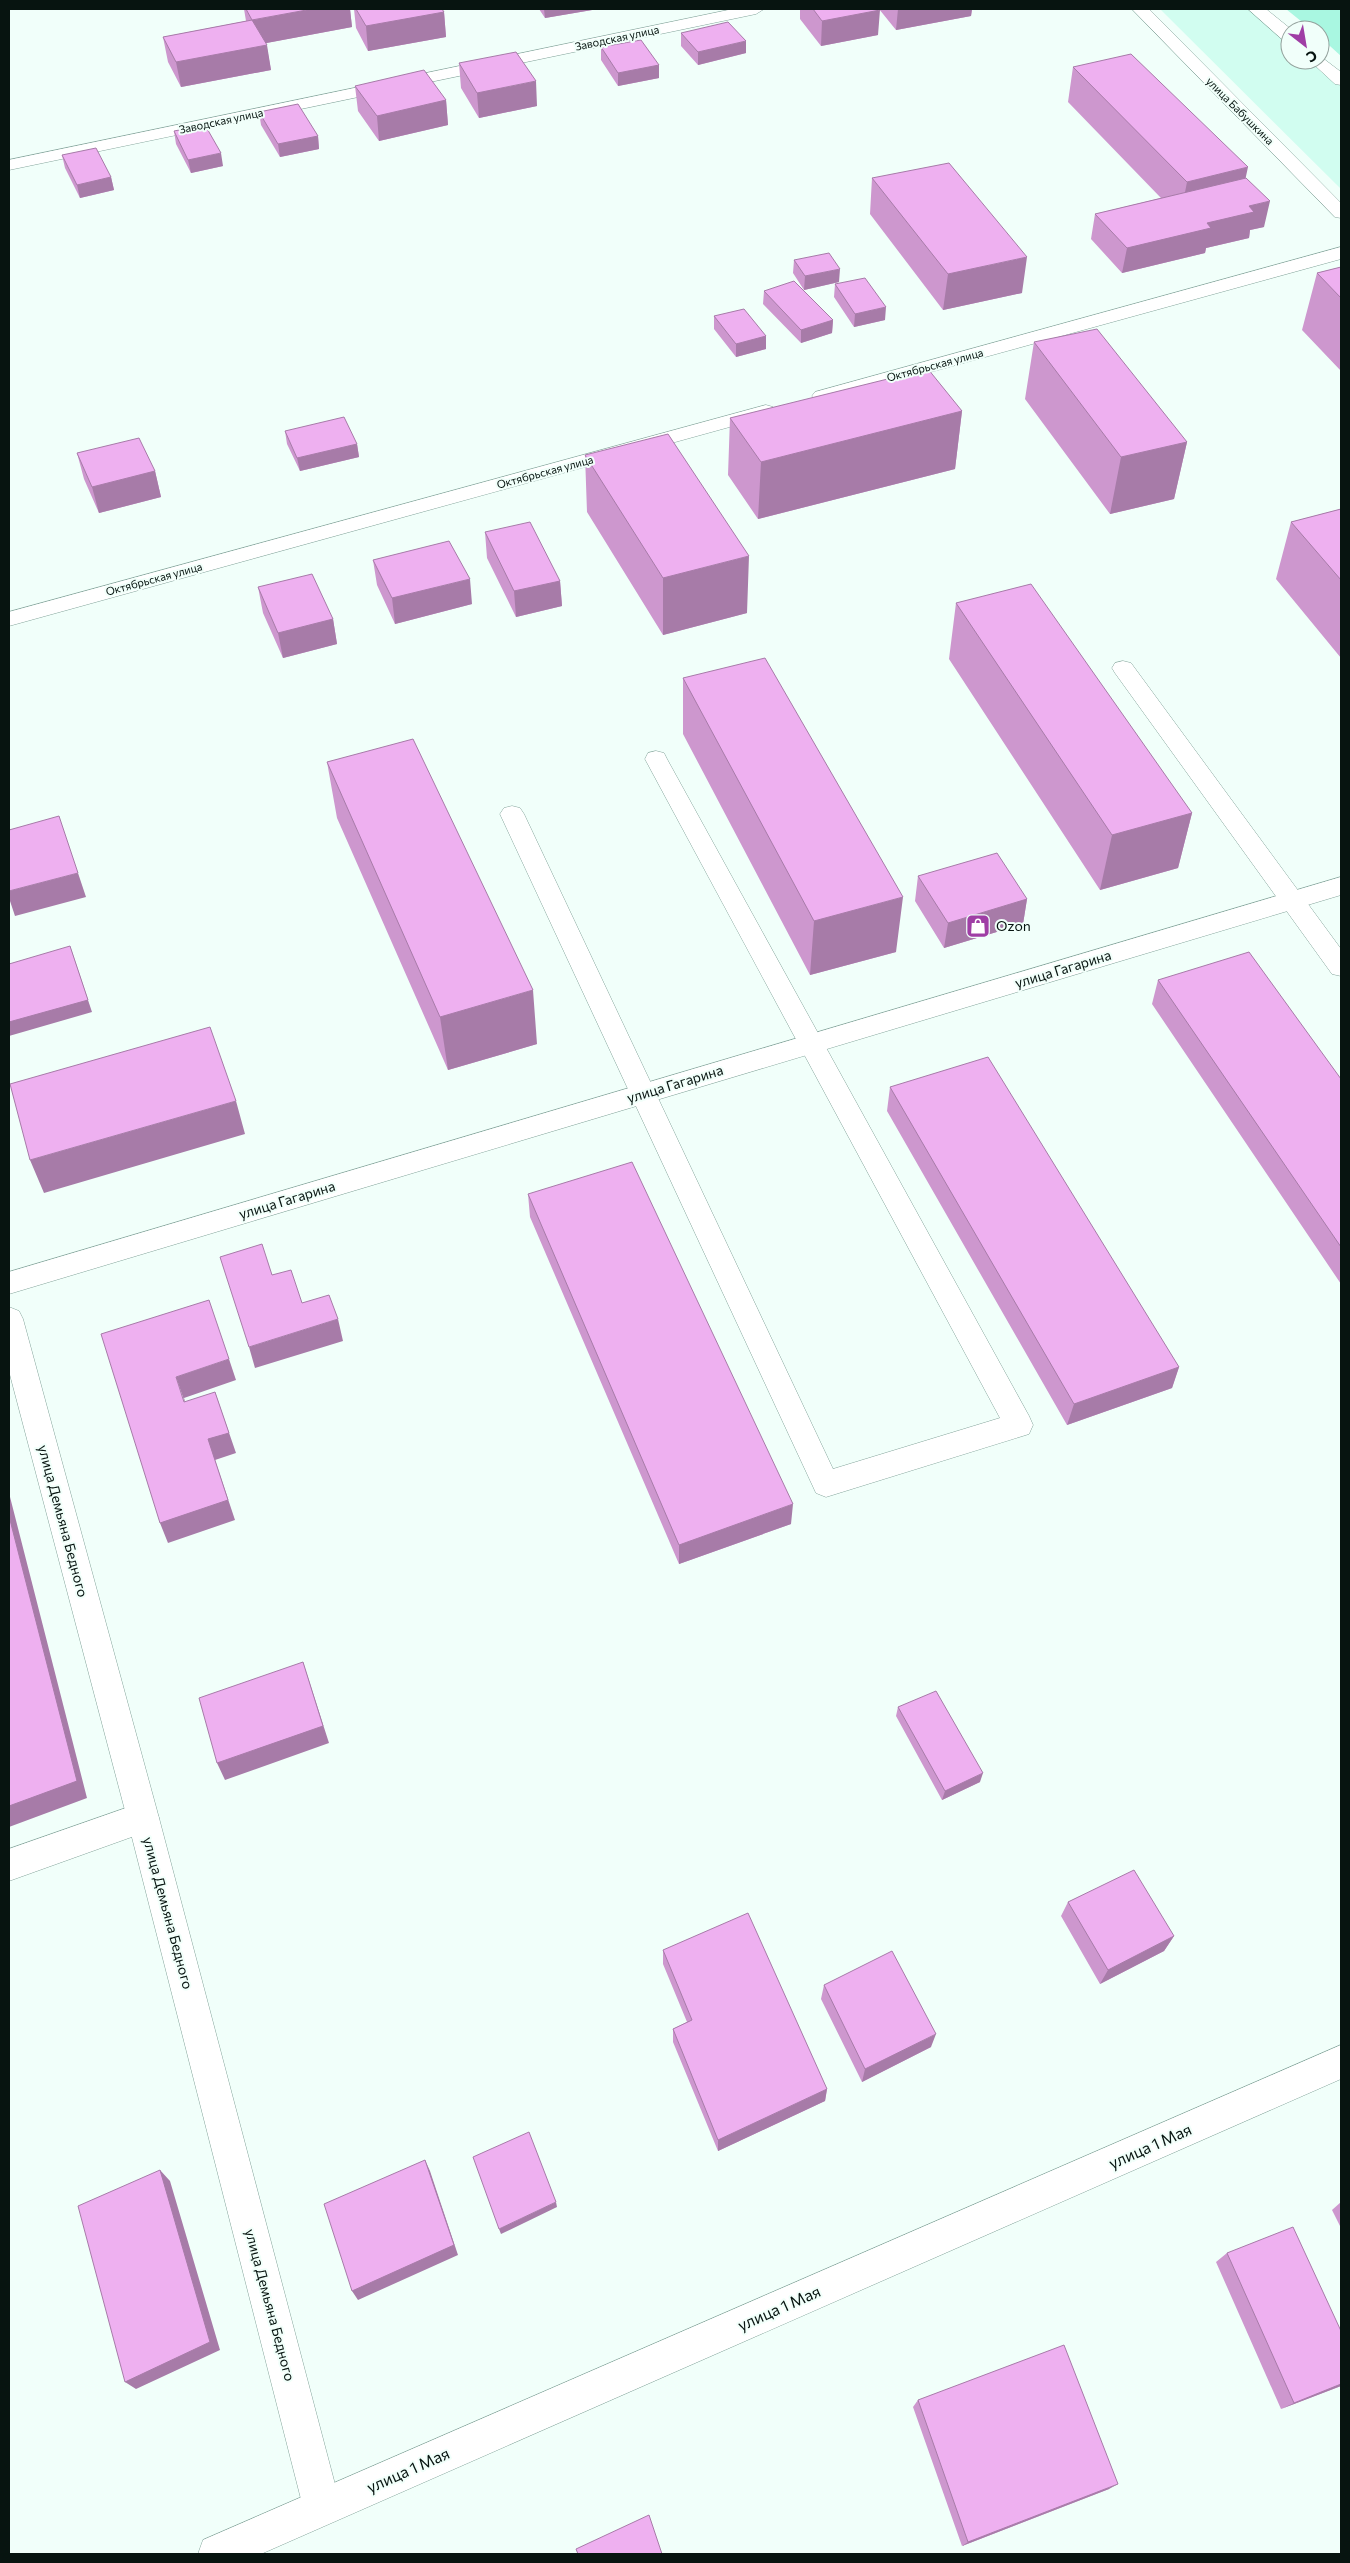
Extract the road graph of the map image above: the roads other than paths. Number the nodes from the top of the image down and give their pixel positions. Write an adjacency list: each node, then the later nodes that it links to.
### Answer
1 (756, 9): 7 (street, Заводская улица)
2 (1140, 9): 8 (street, улица Бабушкина)
3 (1256, 9): 4 (street)
4 (1280, 29)
5 (1329, 70): 6 (street)
6 (1341, 80)
7 (9, 165)
8 (1341, 213)
9 (1341, 253): 10 (street, Октябрьская улица)
10 (9, 619)
11 (1123, 668): 15 (street)
12 (656, 759): 17 (street)
13 (512, 814): 18 (street)
14 (1341, 886): 15 (street, улица Гагарина)
15 (1293, 901): 16 (street); 17 (street, улица Гагарина)
16 (1341, 967)
17 (811, 1044): 18 (street, улица Гагарина); 18 (street)
18 (643, 1094): 19 (street, улица Гагарина)
19 (9, 1284)
20 (9, 1320): 21 (street, улица Демьяна Бедного)
21 (143, 1818): 22 (street); 24 (street, улица Демьяна Бедного)
22 (9, 1865)
23 (1341, 2062): 24 (street, улица 1 Мая)
24 (322, 2507): 25 (street, улица 1 Мая)
25 (223, 2553)

